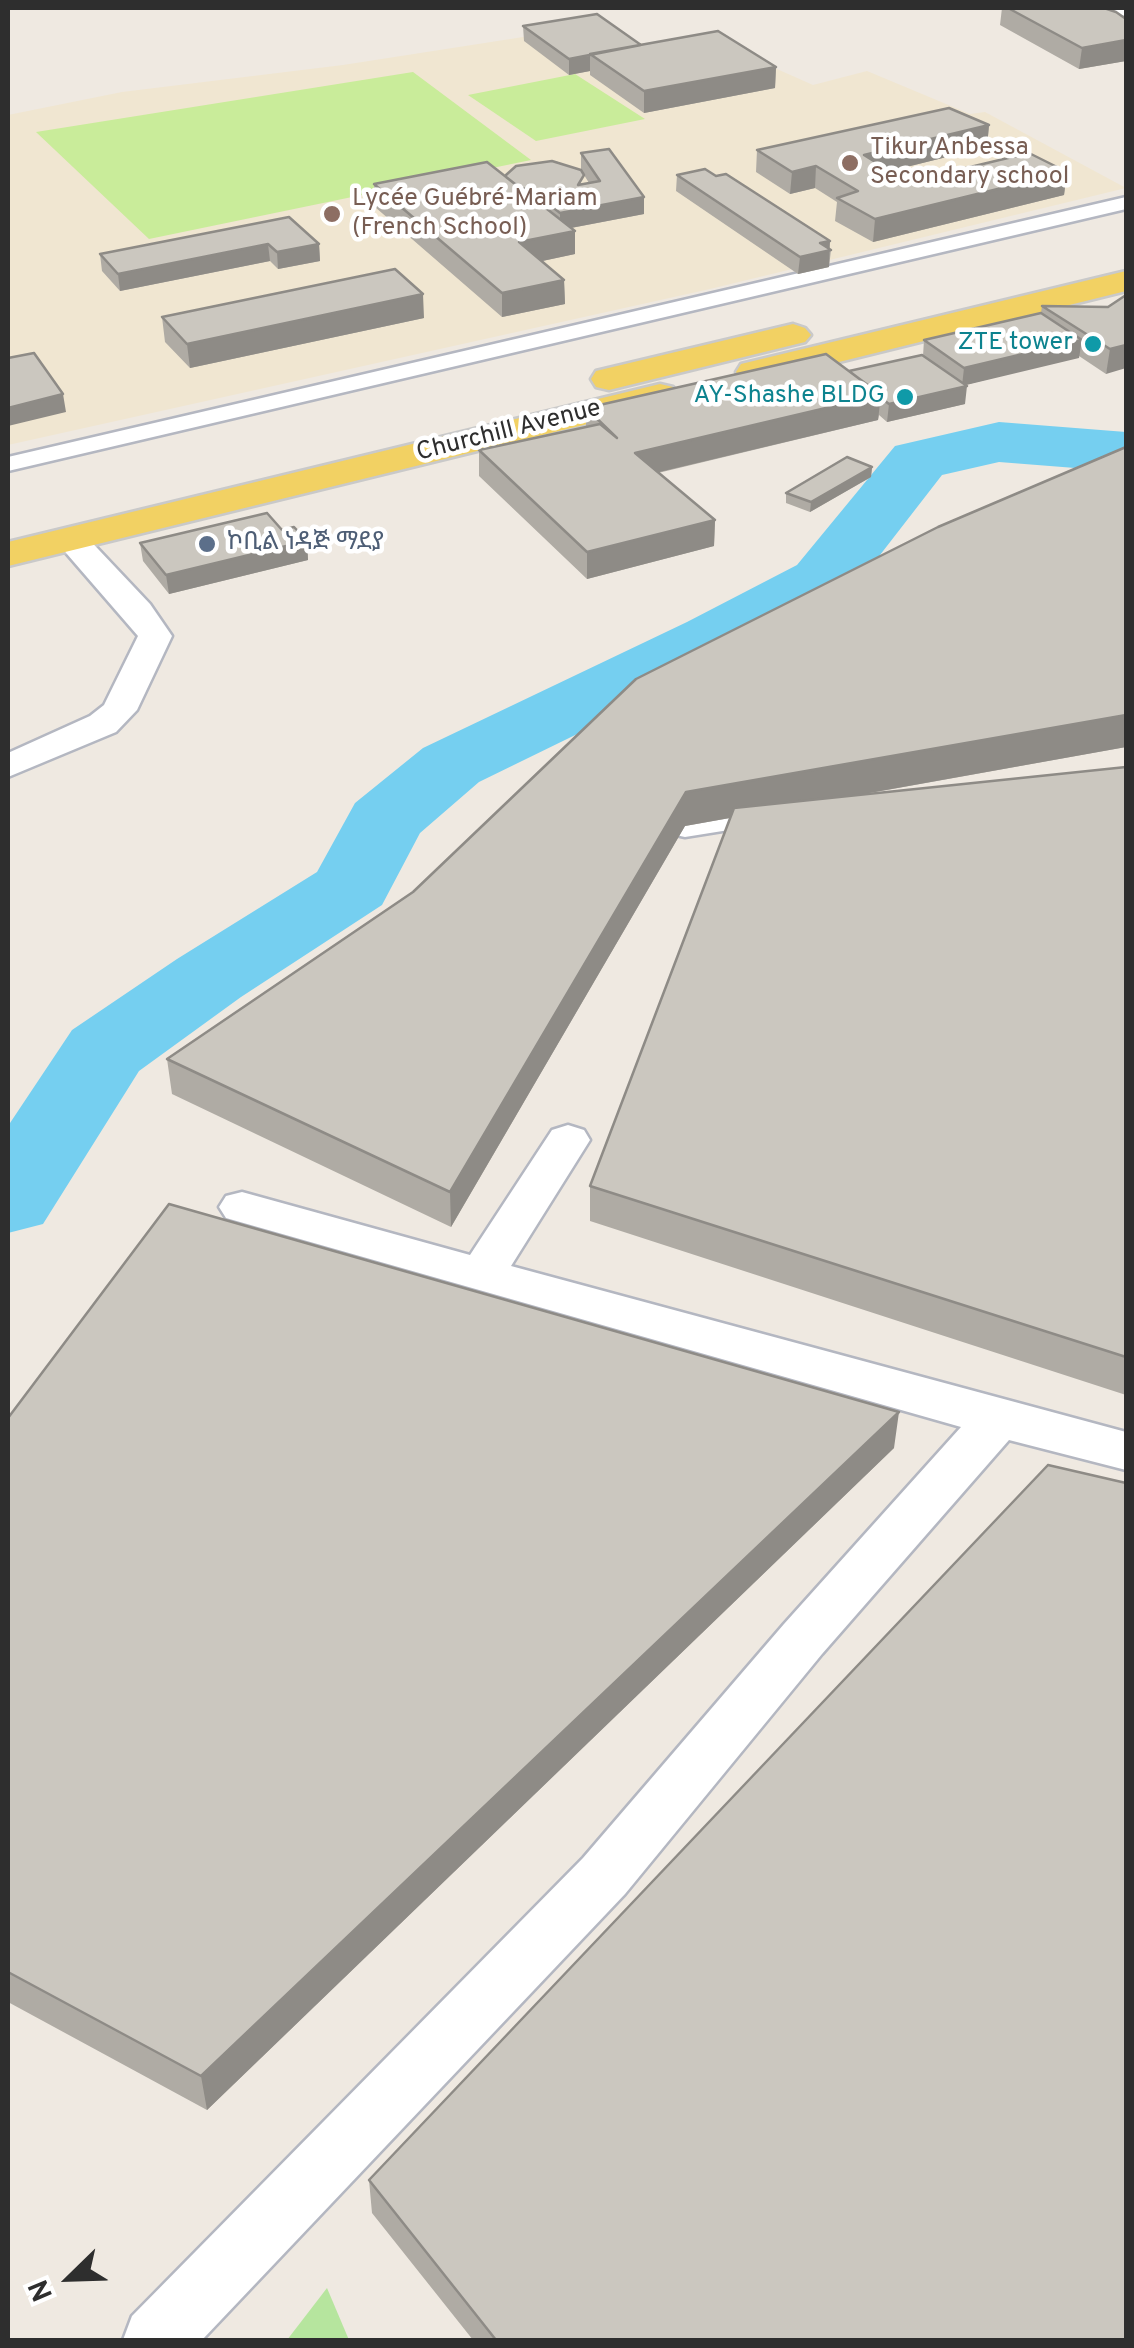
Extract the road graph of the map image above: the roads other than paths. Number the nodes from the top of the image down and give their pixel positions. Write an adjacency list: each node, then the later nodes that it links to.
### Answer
1 (1126, 203): 4 (street)
2 (1126, 256): 5 (main road, Churchill Avenue)
3 (1126, 281): 6 (main road, Churchill Avenue)
4 (8, 464)
5 (8, 522)
6 (70, 539): 7 (main road, Churchill Avenue); 8 (street)
7 (8, 554)
8 (8, 766)
9 (832, 804): 10 (street)
10 (684, 826)
11 (568, 1140): 13 (street)
12 (242, 1208): 13 (street)
13 (482, 1274): 14 (street)
14 (998, 1419): 15 (street); 16 (street)
15 (1126, 1451)
16 (156, 2340)

